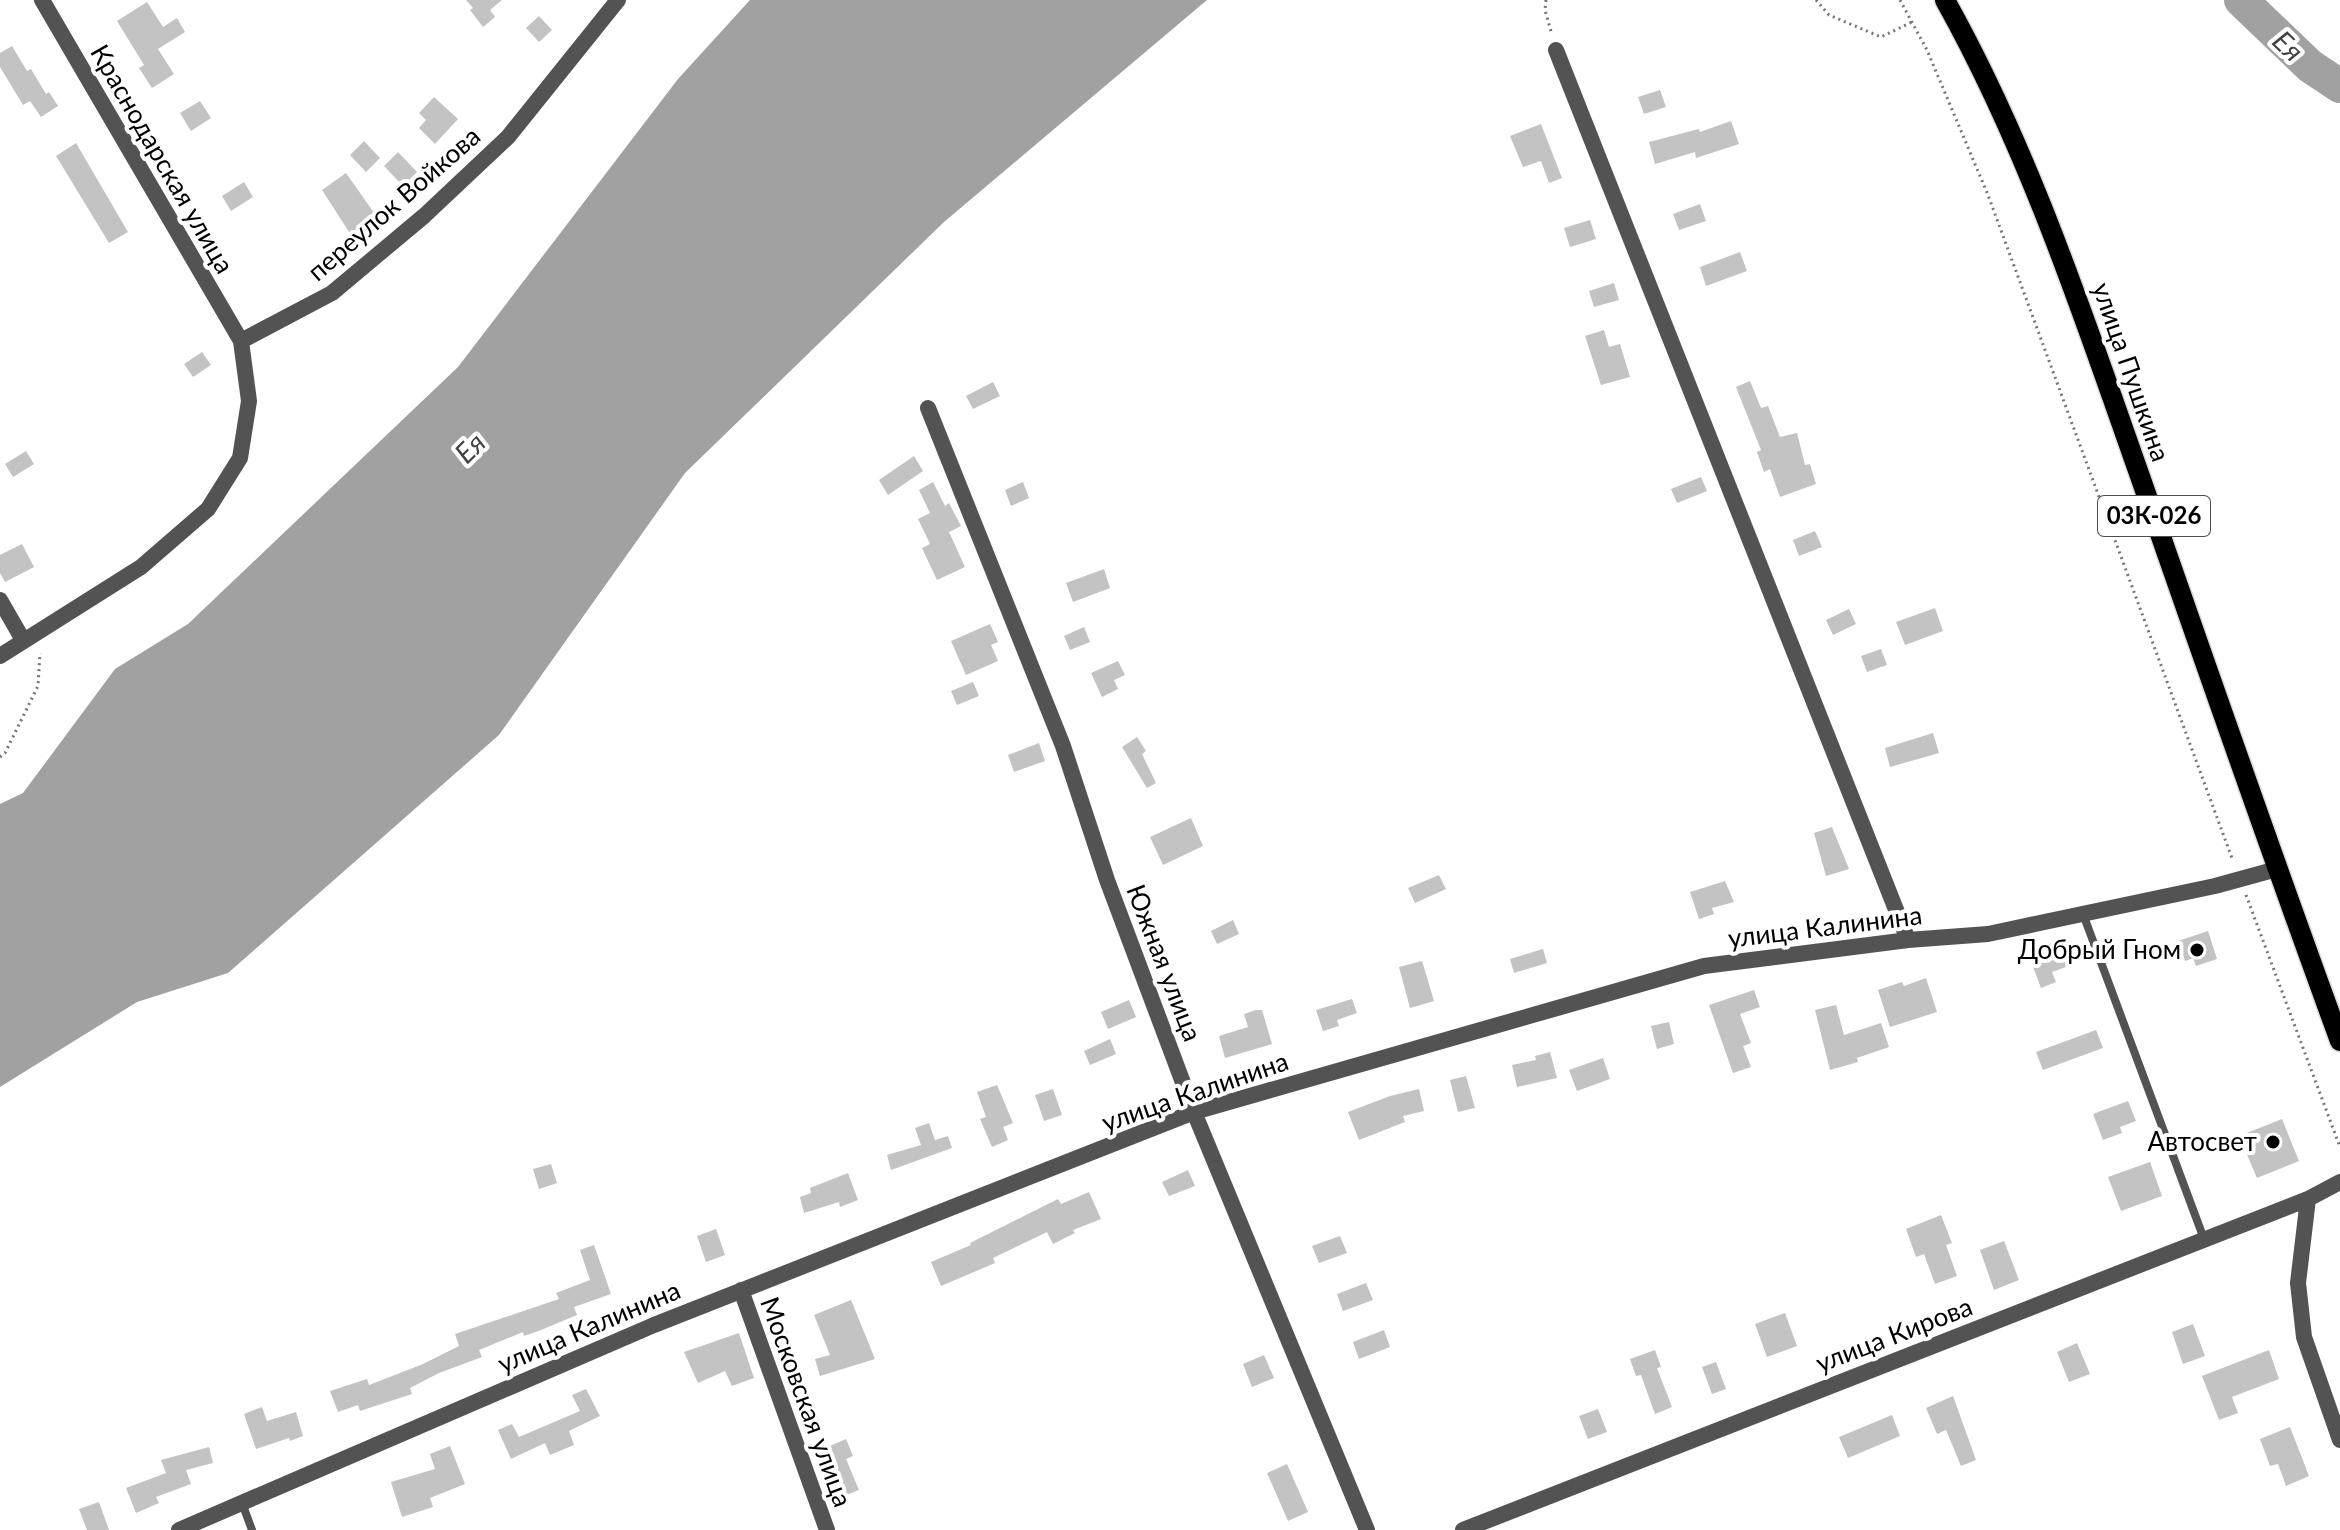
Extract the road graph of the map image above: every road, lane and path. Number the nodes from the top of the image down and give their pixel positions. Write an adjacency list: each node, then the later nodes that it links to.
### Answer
1 (42, 0): 9 (street, Краснодарская улица)
2 (618, 0): 9 (street, переулок Войкова)
3 (1546, 0): 8 (path)
4 (1816, 0): 7 (path)
5 (1900, 0): 7 (path)
6 (1945, 0): 16 (main road, улица Пушкина / 03К-026)
7 (1912, 22): 17 (path)
8 (1556, 50): 19 (street)
9 (241, 341): 12 (street)
10 (928, 408): 21 (street, Южная улица)
11 (0, 600): 12 (street)
12 (23, 640): 14 (street)
13 (40, 653): 15 (path)
14 (0, 656)
15 (0, 757)
16 (2277, 869): 17 (street, улица Калинина); 20 (main road, улица Пушкина / 03К-026)
17 (2240, 879): 18 (street, улица Калинина); 22 (path)
18 (2083, 914): 19 (street, улица Калинина); 25 (lane)
19 (1908, 940): 21 (street, улица Калинина)
20 (2340, 1041)
21 (1194, 1112): 26 (street, улица Калинина); 32 (street, Южная улица)
22 (2340, 1147)
23 (2340, 1182): 24 (street, улица Кирова)
24 (2308, 1199): 25 (street, улица Кирова); 27 (street)
25 (2204, 1239): 33 (street, улица Кирова)
26 (741, 1290): 28 (street, улица Калинина); 31 (street, Московская улица)
27 (2340, 1440)
28 (242, 1502): 29 (street, улица Калинина); 30 (lane)
29 (179, 1530)
30 (252, 1530)
31 (827, 1530)
32 (1367, 1530)
33 (1463, 1530)

